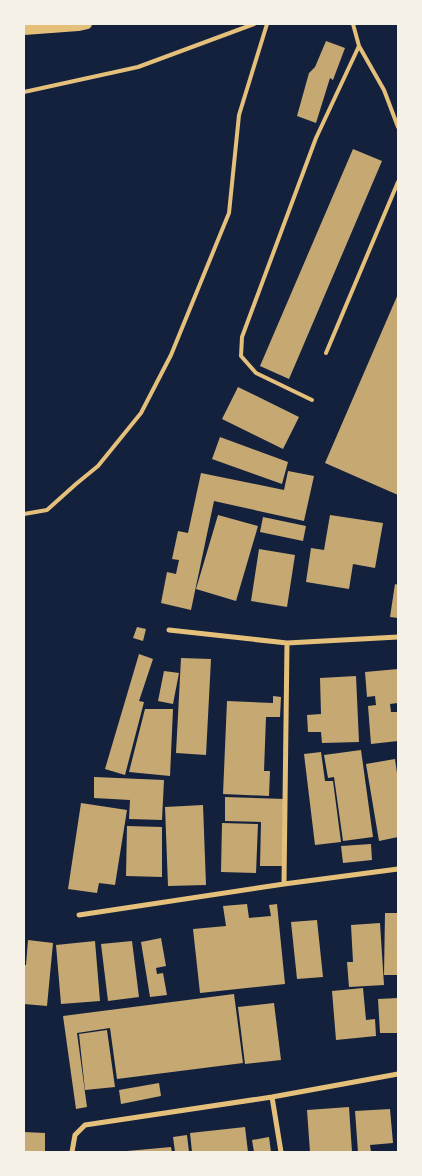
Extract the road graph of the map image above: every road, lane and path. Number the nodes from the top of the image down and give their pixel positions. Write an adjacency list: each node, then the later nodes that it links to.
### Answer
1 (87, 24): 5 (main road)
2 (254, 24): 7 (lane)
3 (267, 24): 12 (lane)
4 (353, 24): 6 (lane)
5 (24, 30)
6 (359, 46): 8 (lane); 11 (lane)
7 (24, 92)
8 (398, 127)
9 (398, 182): 10 (lane)
10 (326, 353)
11 (312, 400)
12 (24, 514)
13 (168, 630): 15 (street)
14 (398, 637): 15 (street)
15 (287, 643): 17 (street)
16 (398, 869): 17 (street)
17 (284, 884): 18 (street)
18 (80, 915)
19 (398, 1074): 20 (street)
20 (272, 1097): 21 (street); 22 (street)
21 (72, 1152)
22 (281, 1152)

